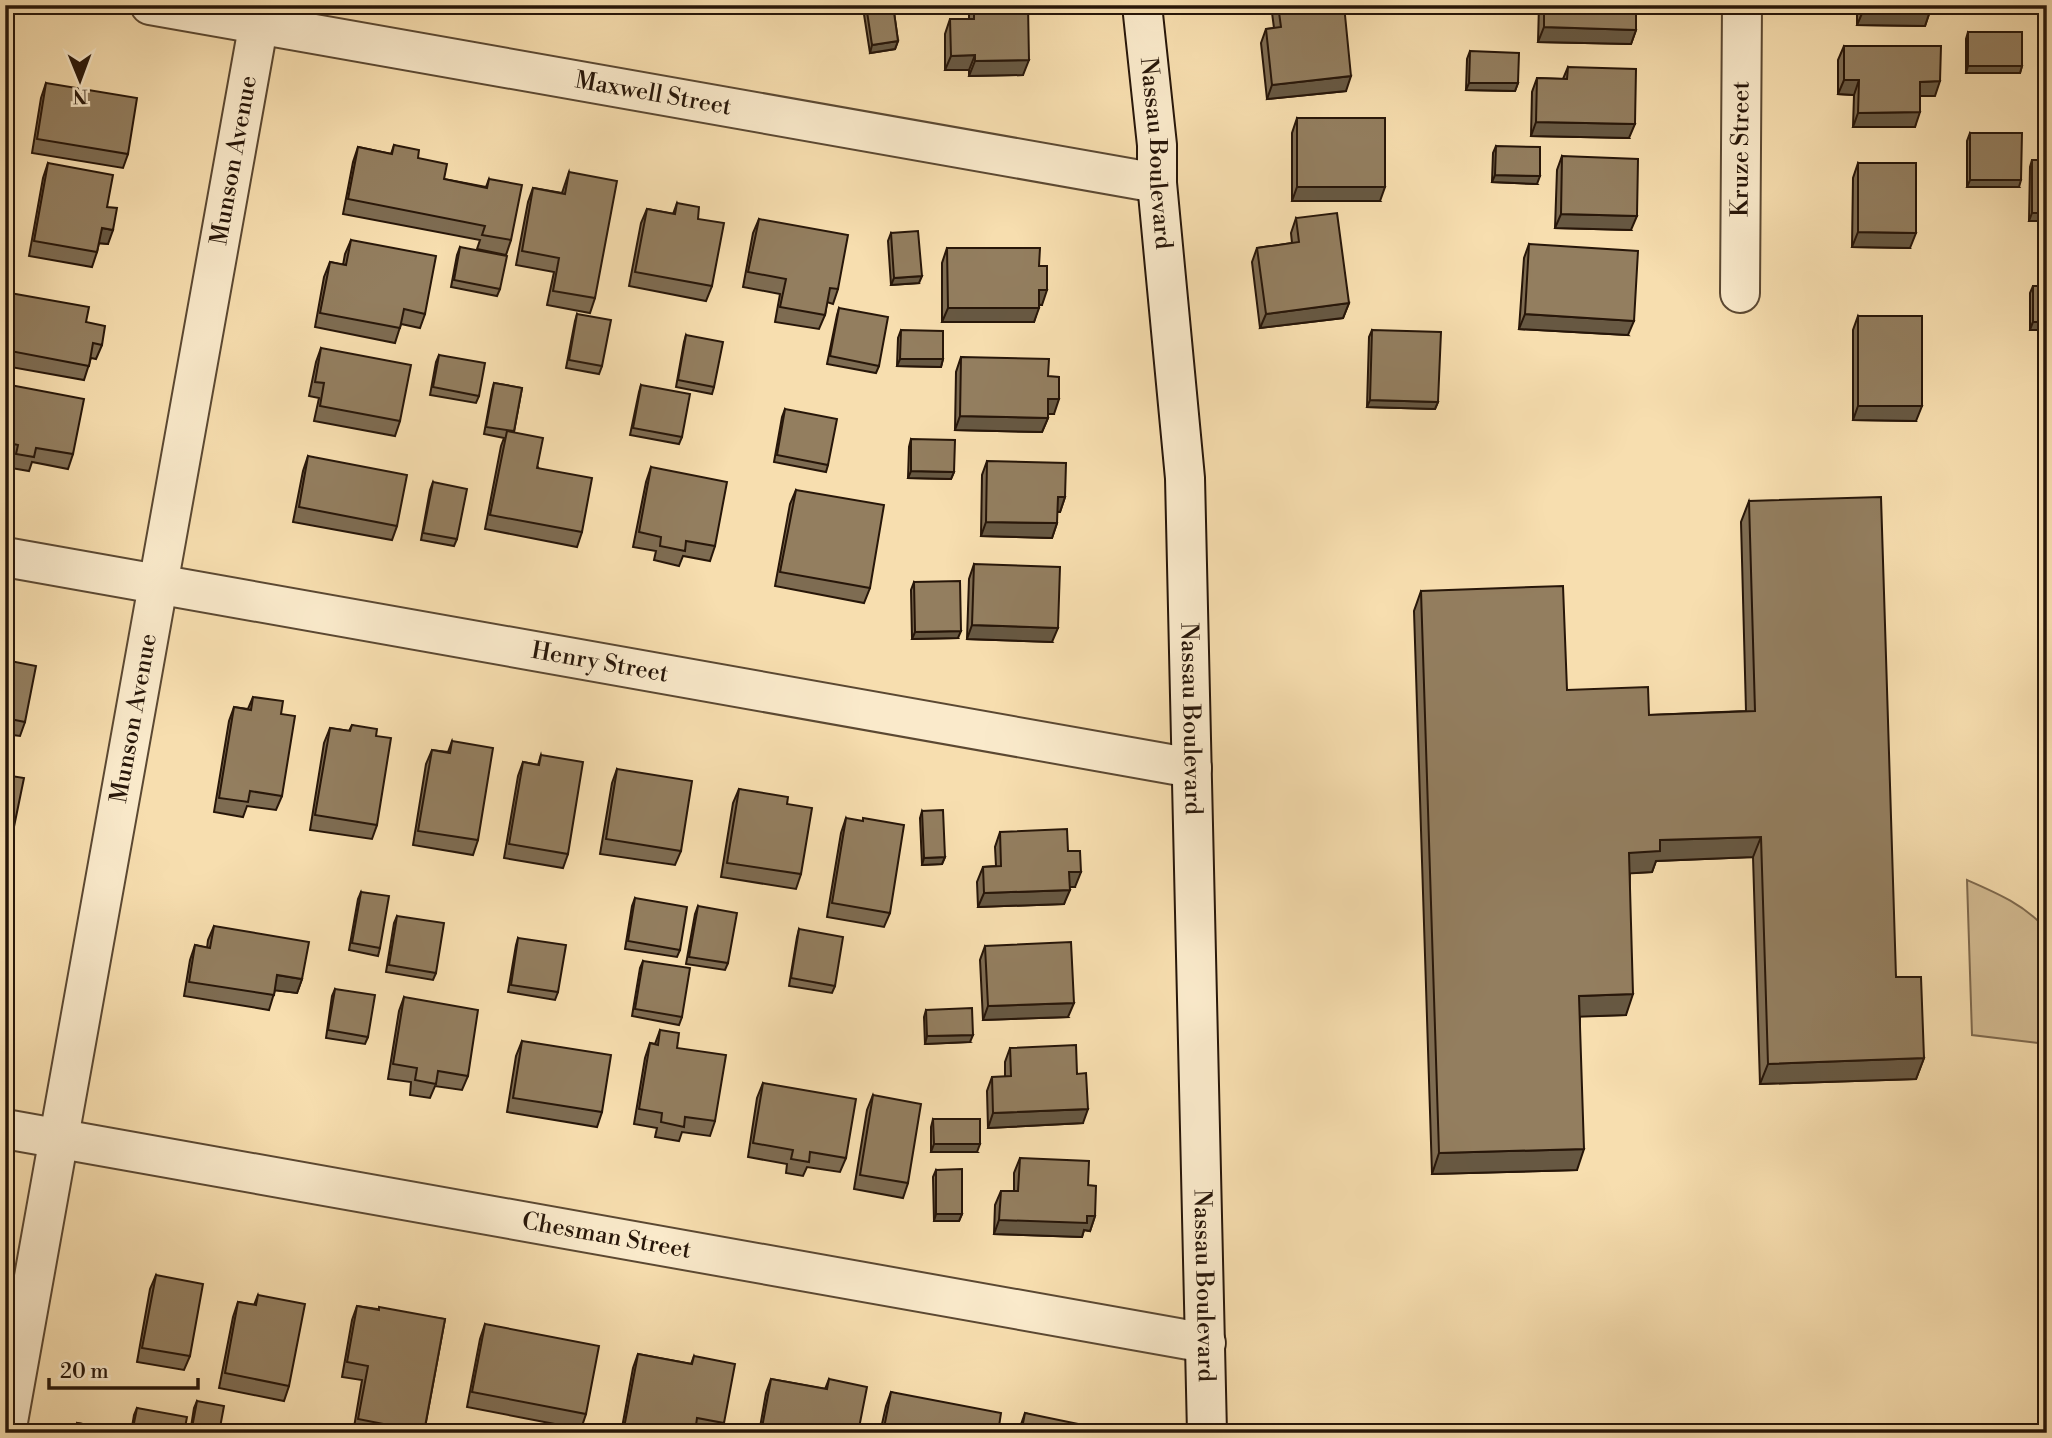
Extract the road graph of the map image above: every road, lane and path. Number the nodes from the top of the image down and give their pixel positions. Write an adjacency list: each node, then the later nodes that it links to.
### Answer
1 (150, 5): 4 (street, Maxwell Street)
2 (1142, 5): 5 (street, Nassau Boulevard)
3 (1742, 5): 6 (street, Kruze Street)
4 (260, 15): 5 (street, Maxwell Street); 8 (street, Munson Avenue)
5 (1157, 183): 9 (street, Nassau Boulevard)
6 (1740, 293)
7 (5, 557): 8 (street, Henry Street)
8 (159, 584): 9 (street, Henry Street); 11 (street, Munson Avenue)
9 (1192, 768): 12 (street, Nassau Boulevard)
10 (5, 1129): 11 (street, Chesman Street)
11 (60, 1139): 12 (street, Chesman Street); 13 (street, Munson Avenue)
12 (1206, 1343): 14 (street, Nassau Boulevard)
13 (6, 1433)
14 (1207, 1433)

